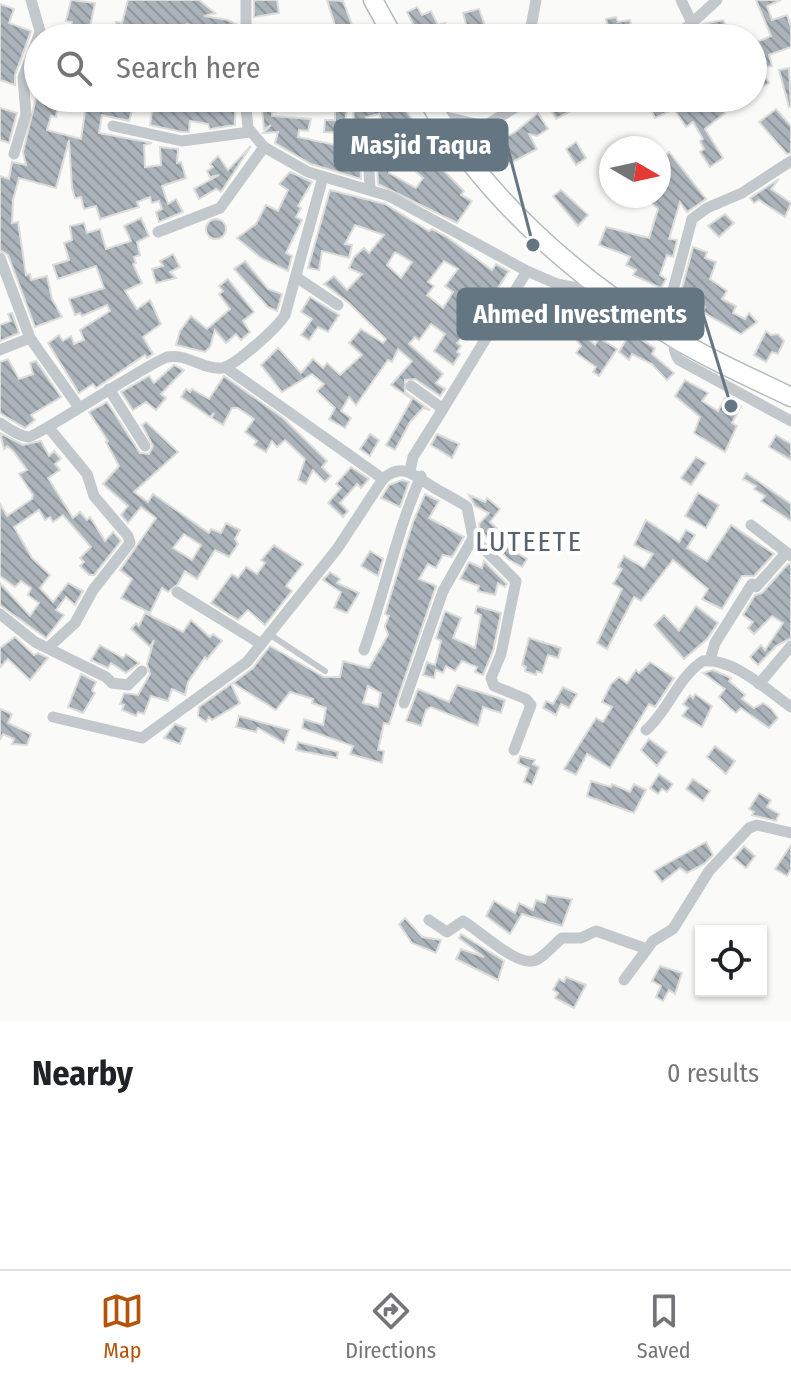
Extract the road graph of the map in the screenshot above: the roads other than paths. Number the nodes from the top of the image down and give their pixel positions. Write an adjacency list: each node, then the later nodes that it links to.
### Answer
1 (31, 0): 8 (street)
2 (246, 0): 9 (street)
3 (373, 0): 10 (main road)
4 (536, 0): 11 (street)
5 (681, 0): 7 (street)
6 (717, 0): 7 (street)
7 (692, 23)
8 (38, 24)
9 (246, 24)
10 (386, 24)
11 (532, 24)
12 (26, 112): 21 (street)
13 (247, 112): 19 (street)
14 (435, 112): 16 (main road)
15 (508, 112): 16 (street)
16 (437, 115): 29 (main road)
17 (113, 126): 19 (street)
18 (367, 130): 24 (street)
19 (250, 132): 20 (street)
20 (264, 147): 23 (street); 25 (street)
21 (14, 154)
22 (791, 161): 32 (street)
23 (323, 177): 24 (street); 28 (street)
24 (370, 190): 27 (street)
25 (158, 232)
26 (0, 258): 31 (street)
27 (527, 271): 29 (street); 39 (street)
28 (296, 277): 30 (street); 34 (street)
29 (610, 294): 32 (main road)
30 (338, 305)
31 (30, 338): 33 (street); 38 (street)
32 (674, 339): 37 (main road); 40 (street)
33 (0, 350)
34 (225, 367): 36 (street); 45 (street)
35 (411, 386): 39 (street)
36 (109, 389): 38 (street); 43 (street)
37 (791, 397)
38 (78, 406): 42 (street)
39 (443, 409): 44 (street)
40 (791, 421)
41 (0, 423): 42 (street)
42 (49, 428): 53 (street)
43 (145, 446)
44 (415, 473): 45 (street); 47 (street); 54 (street)
45 (383, 479): 51 (street)
46 (751, 525): 48 (street)
47 (473, 538): 59 (street); 63 (street)
48 (789, 554): 55 (street)
49 (177, 592): 51 (street)
50 (0, 614): 53 (street)
51 (265, 639): 57 (lane); 61 (street)
52 (791, 646): 58 (street)
53 (49, 647): 56 (street)
54 (364, 650)
55 (710, 660): 58 (street); 62 (street)
56 (142, 671)
57 (325, 671)
58 (759, 684): 60 (street)
59 (404, 703)
60 (791, 707)
61 (53, 717)
62 (646, 730)
63 (514, 750)
64 (791, 833): 66 (street)
65 (429, 920): 66 (street)
66 (647, 949): 67 (street)
67 (624, 980)

